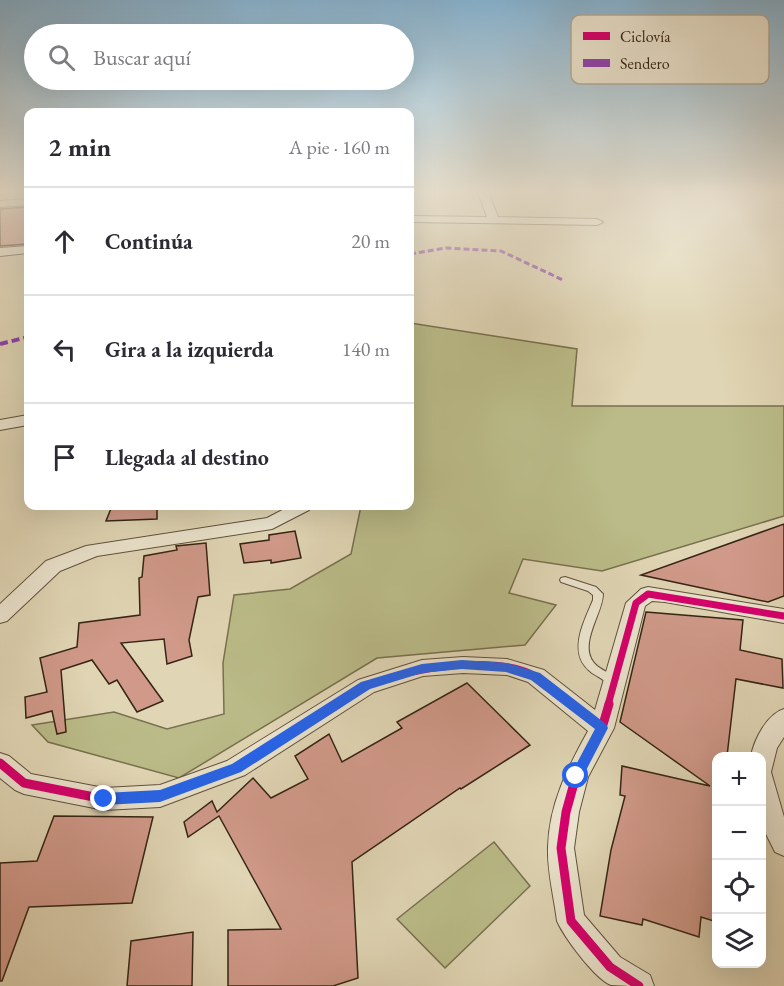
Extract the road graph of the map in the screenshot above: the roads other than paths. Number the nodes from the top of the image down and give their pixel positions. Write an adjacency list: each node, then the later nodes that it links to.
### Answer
1 (24, 250): 2 (street)
2 (0, 252)
3 (24, 421): 4 (street)
4 (0, 425)
5 (296, 510): 7 (street)
6 (565, 580): 9 (lane)
7 (0, 616)
8 (784, 616): 9 (street)
9 (614, 681): 11 (street)
10 (784, 718): 12 (street)
11 (602, 728): 13 (street); 16 (street)
12 (764, 752)
13 (0, 763)
14 (766, 796): 15 (street)
15 (784, 844)
16 (639, 986)

